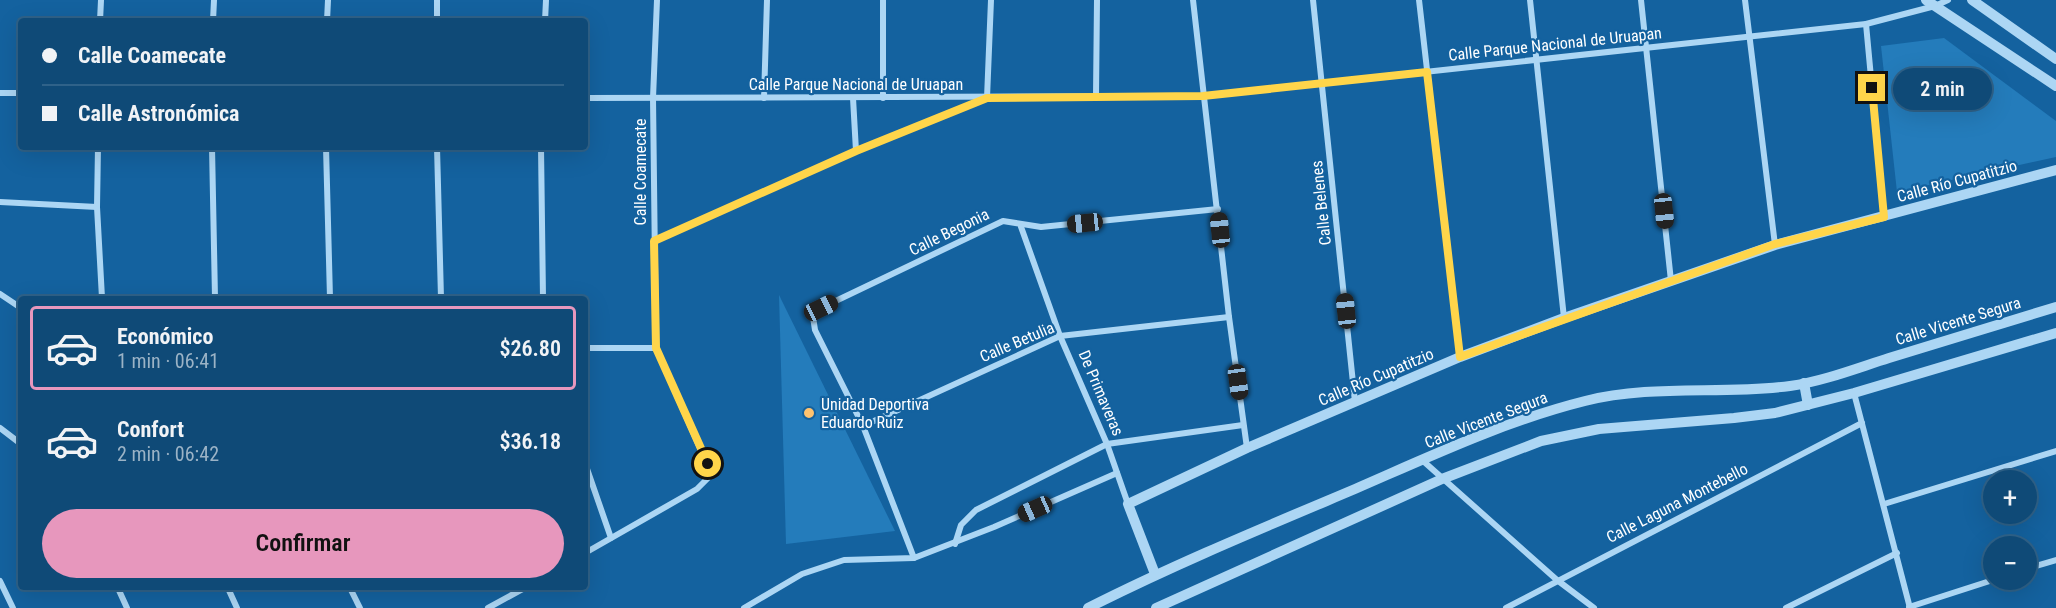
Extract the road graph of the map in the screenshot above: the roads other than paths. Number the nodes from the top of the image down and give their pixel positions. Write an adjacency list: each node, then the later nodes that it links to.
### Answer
1 (101, 0): 20 (street)
2 (214, 0): 21 (street)
3 (328, 0): 22 (street)
4 (437, 0): 23 (street)
5 (546, 0): 24 (street)
6 (657, 0): 38 (street, Calle Coamecate)
7 (767, 0): 39 (street)
8 (883, 0): 41 (street)
9 (991, 0): 42 (street)
10 (1097, 0): 35 (street)
11 (1193, 0): 36 (street)
12 (1313, 0): 31 (street, Calle Belenes)
13 (1419, 0): 30 (street)
14 (1530, 0): 29 (street)
15 (1641, 0): 27 (street)
16 (1745, 0): 26 (street)
17 (1948, 0): 19 (street, Calle Parque Nacional de Uruapan)
18 (1972, 0): 28 (street)
19 (1930, 3): 25 (street, Calle Parque Nacional de Uruapan); 32 (street)
20 (100, 18)
21 (213, 18)
22 (327, 18)
23 (437, 18)
24 (545, 18)
25 (1866, 24): 26 (street, Calle Parque Nacional de Uruapan); 53 (street)
26 (1749, 37): 27 (street, Calle Parque Nacional de Uruapan); 56 (street)
27 (1645, 48): 29 (street, Calle Parque Nacional de Uruapan); 57 (street)
28 (2056, 59)
29 (1536, 60): 30 (street, Calle Parque Nacional de Uruapan); 67 (street)
30 (1427, 72): 31 (street, Calle Parque Nacional de Uruapan); 72 (street)
31 (1322, 83): 36 (street, Calle Parque Nacional de Uruapan); 75 (street, Calle Belenes)
32 (2056, 86)
33 (0, 93): 34 (street)
34 (18, 93)
35 (1096, 96): 36 (street, Calle Parque Nacional de Uruapan); 42 (street, Calle Parque Nacional de Uruapan)
36 (1203, 96): 52 (street)
37 (588, 98): 38 (street, Calle Parque Nacional de Uruapan)
38 (653, 98): 39 (street, Calle Parque Nacional de Uruapan); 55 (street, Calle Coamecate)
39 (764, 98): 40 (street, Calle Parque Nacional de Uruapan)
40 (852, 98): 41 (street, Calle Parque Nacional de Uruapan); 48 (street)
41 (883, 98): 42 (street, Calle Parque Nacional de Uruapan)
42 (987, 98): 48 (street)
43 (98, 150): 51 (street)
44 (212, 150): 60 (street)
45 (326, 150): 61 (street)
46 (437, 150): 62 (street)
47 (541, 150): 63 (street)
48 (856, 151): 55 (street)
49 (2056, 170): 53 (street, Calle Río Cupatitzio)
50 (0, 202): 51 (street)
51 (97, 207): 59 (street)
52 (1218, 209): 54 (street, Calle Begonia); 66 (street)
53 (1884, 217): 56 (street, Calle Río Cupatitzio)
54 (1020, 224): 69 (street, De Primaveras); 79 (street, Calle Begonia)
55 (654, 241): 71 (street, Calle Coamecate)
56 (1775, 244): 57 (street, Calle Río Cupatitzio)
57 (1671, 281): 67 (street, Calle Río Cupatitzio)
58 (0, 294): 64 (street)
59 (102, 296)
60 (214, 296)
61 (330, 296)
62 (441, 296)
63 (543, 296)
64 (18, 306)
65 (2056, 307): 73 (street, Calle Vicente Segura)
66 (1229, 317): 69 (street, Calle Betulia); 78 (street)
67 (1564, 318): 72 (street, Calle Río Cupatitzio)
68 (2056, 333): 74 (street)
69 (1060, 336): 79 (street, Calle Betulia); 82 (street, De Primaveras)
70 (588, 348): 71 (street)
71 (656, 348): 91 (street, Calle Coamecate)
72 (1460, 357): 75 (street, Calle Río Cupatitzio)
73 (1804, 382): 76 (street); 85 (street, Calle Vicente Segura)
74 (1854, 393): 76 (street); 77 (street)
75 (1355, 402): 83 (street, Calle Río Cupatitzio)
76 (1808, 405): 88 (street)
77 (1862, 423): 90 (street); 99 (street, Calle Laguna Montebello)
78 (1243, 425): 82 (street); 83 (street)
79 (863, 426): 95 (street)
80 (0, 428): 81 (street)
81 (18, 442)
82 (1107, 444): 87 (street, De Primaveras); 92 (street)
83 (1247, 448): 89 (street, Calle Río Cupatitzio)
84 (2056, 451): 90 (street)
85 (1422, 460): 88 (street); 98 (street, Calle Vicente Segura)
86 (588, 471): 91 (street)
87 (1118, 473): 89 (street, De Primaveras); 92 (street)
88 (1442, 479): 99 (street); 114 (street)
89 (1128, 504): 98 (street, De Primaveras)
90 (1884, 504): 94 (street)
91 (612, 538): 93 (street)
92 (955, 544): 95 (street)
93 (588, 551)
94 (1897, 553): 106 (street); 117 (street)
95 (914, 558): 112 (street)
96 (2056, 560): 97 (street)
97 (2037, 566)
98 (1155, 574): 113 (street, Calle Vicente Segura)
99 (1557, 580): 115 (street, Calle Laguna Montebello); 116 (street)
100 (0, 581): 107 (street)
101 (1983, 583): 106 (street)
102 (119, 590): 108 (street)
103 (229, 590): 109 (street)
104 (351, 590): 110 (street)
105 (518, 590): 111 (street)
106 (1910, 607)
107 (13, 608)
108 (127, 608)
109 (237, 608)
110 (360, 608)
111 (488, 608)
112 (744, 608)
113 (1088, 608)
114 (1156, 608)
115 (1506, 608)
116 (1594, 608)
117 (1786, 608)

